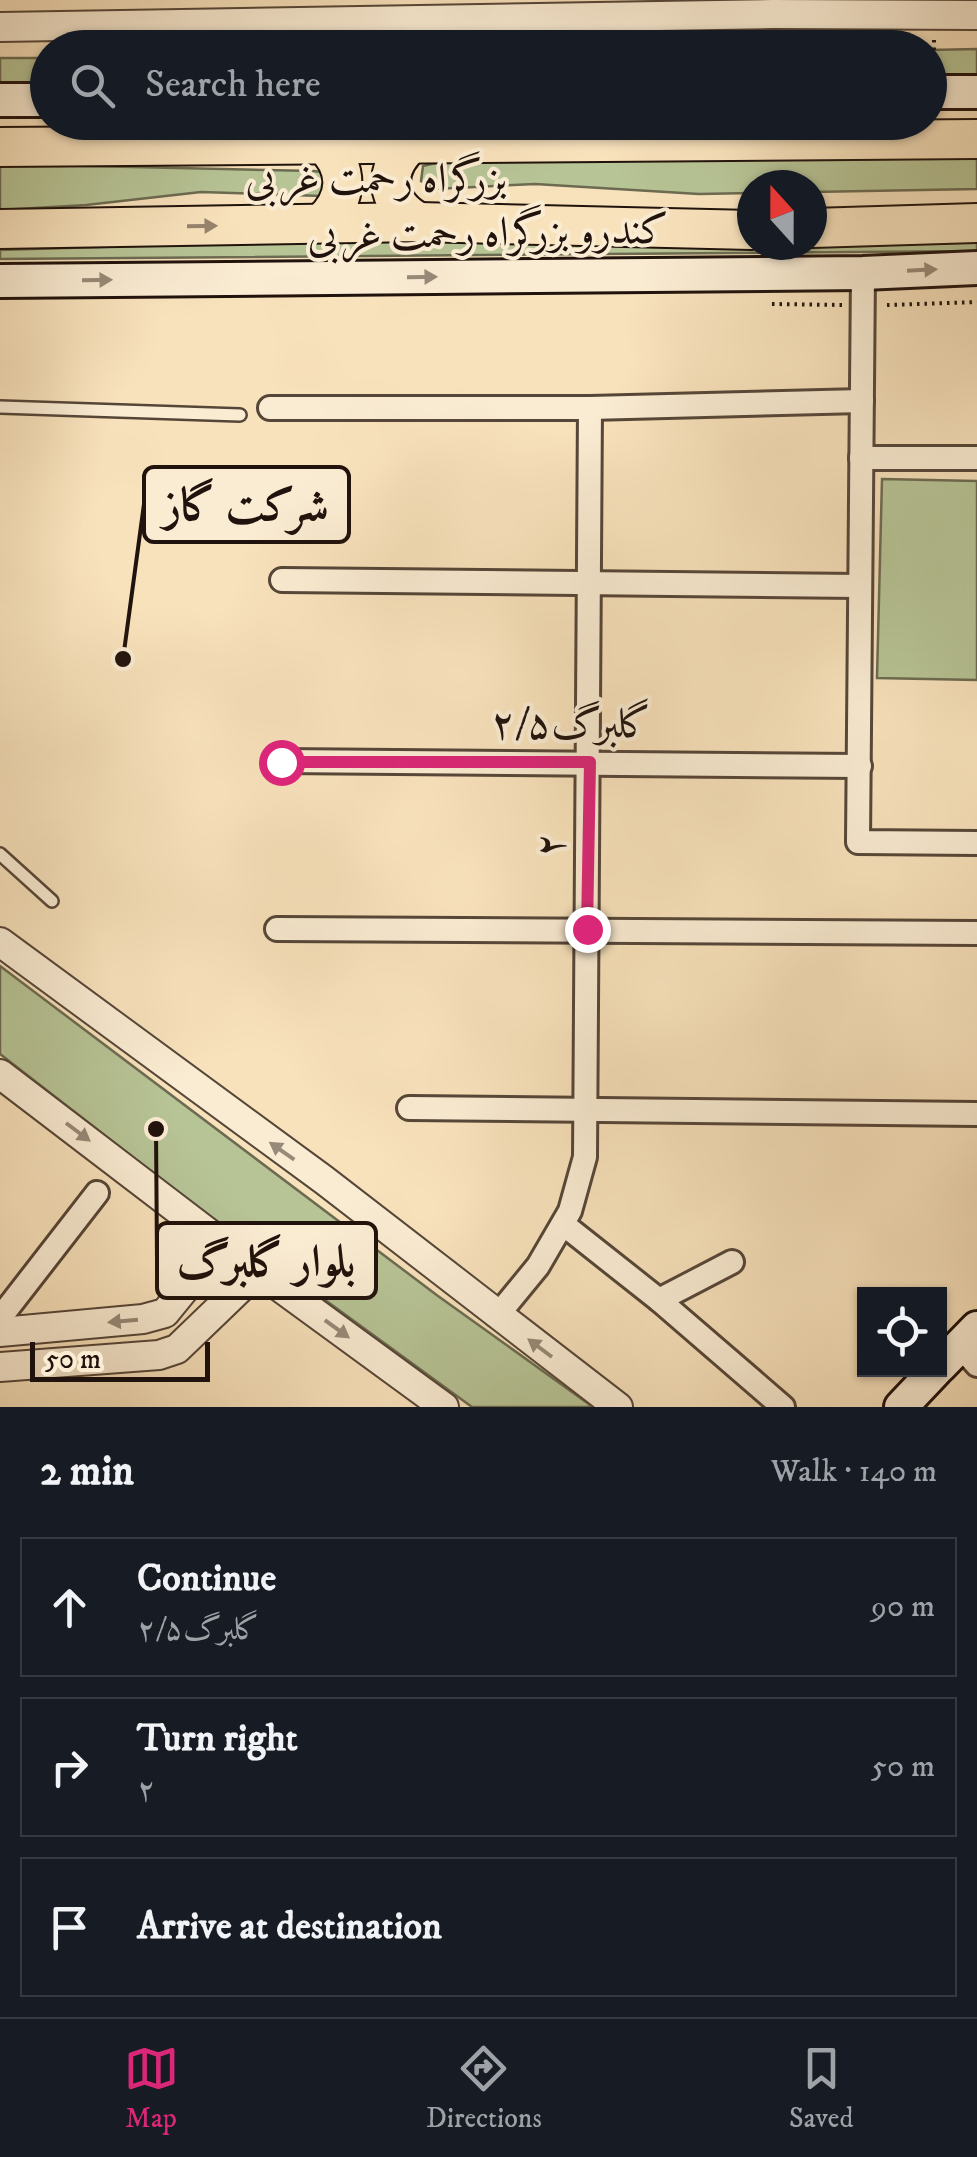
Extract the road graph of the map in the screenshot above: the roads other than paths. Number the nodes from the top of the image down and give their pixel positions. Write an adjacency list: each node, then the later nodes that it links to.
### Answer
1 (215, 12): 2 (street); 3 (street)
2 (952, 12)
3 (0, 26)
4 (947, 92): 5 (main road)
5 (977, 92)
6 (0, 100): 7 (main road)
7 (30, 100)
8 (673, 140): 10 (highway)
9 (977, 140): 10 (highway, بزرگراه رحمت غربی)
10 (665, 142): 12 (highway, بزرگراه رحمت غربی)
11 (323, 143): 12 (highway, بزرگراه رحمت غربی); 13 (highway, بزرگراه رحمت غربی); 16 (highway)
12 (412, 143): 14 (highway)
13 (0, 147)
14 (418, 222): 16 (highway, بزرگراه رحمت غربی); 19 (highway, بزرگراه رحمت غربی)
15 (977, 223): 17 (highway)
16 (322, 224): 18 (highway, بزرگراه رحمت غربی, one-way to 16)
17 (827, 228)
18 (0, 229)
19 (737, 230)
20 (977, 268): 21 (main road, کندرو بزرگراه رحمت غربی, one-way to 20)
21 (863, 272): 22 (main road, کندرو بزرگراه رحمت غربی, one-way to 21); 23 (street)
22 (0, 281)
23 (862, 402): 26 (street); 28 (street)
24 (0, 407): 27 (lane)
25 (270, 408): 26 (street)
26 (590, 408): 31 (street, ۲)
27 (240, 415)
28 (861, 458): 29 (street); 32 (street)
29 (977, 458)
30 (282, 580): 31 (street)
31 (589, 581): 32 (street); 34 (street, ۲)
32 (860, 586): 35 (street)
33 (281, 762): 34 (street, گلبرگ۲/۵)
34 (590, 762): 35 (street, گلبرگ۲/۵); 40 (street, ۲)
35 (860, 766): 36 (street)
36 (977, 843)
37 (0, 854): 38 (lane)
38 (52, 902)
39 (276, 929): 40 (street)
40 (587, 929): 41 (street); 45 (street, ۲)
41 (977, 933)
42 (0, 942): 54 (street, one-way to 42)
43 (0, 1074): 49 (street, one-way to 49)
44 (408, 1108): 45 (street)
45 (585, 1108): 46 (street); 48 (street, ۲)
46 (977, 1114)
47 (96, 1193): 55 (street)
48 (562, 1224): 53 (street); 54 (street, ۲)
49 (222, 1243): 51 (street); 52 (street)
50 (732, 1262): 53 (street)
51 (258, 1271): 56 (street); 60 (street, one-way to 60)
52 (177, 1298): 56 (street); 57 (street, one-way to 57)
53 (658, 1300): 62 (street)
54 (497, 1316): 61 (street, one-way to 54)
55 (0, 1318)
56 (204, 1323): 59 (street)
57 (0, 1332)
58 (958, 1355): 63 (main road)
59 (0, 1366)
60 (444, 1407)
61 (618, 1407)
62 (783, 1407)
63 (901, 1407)

